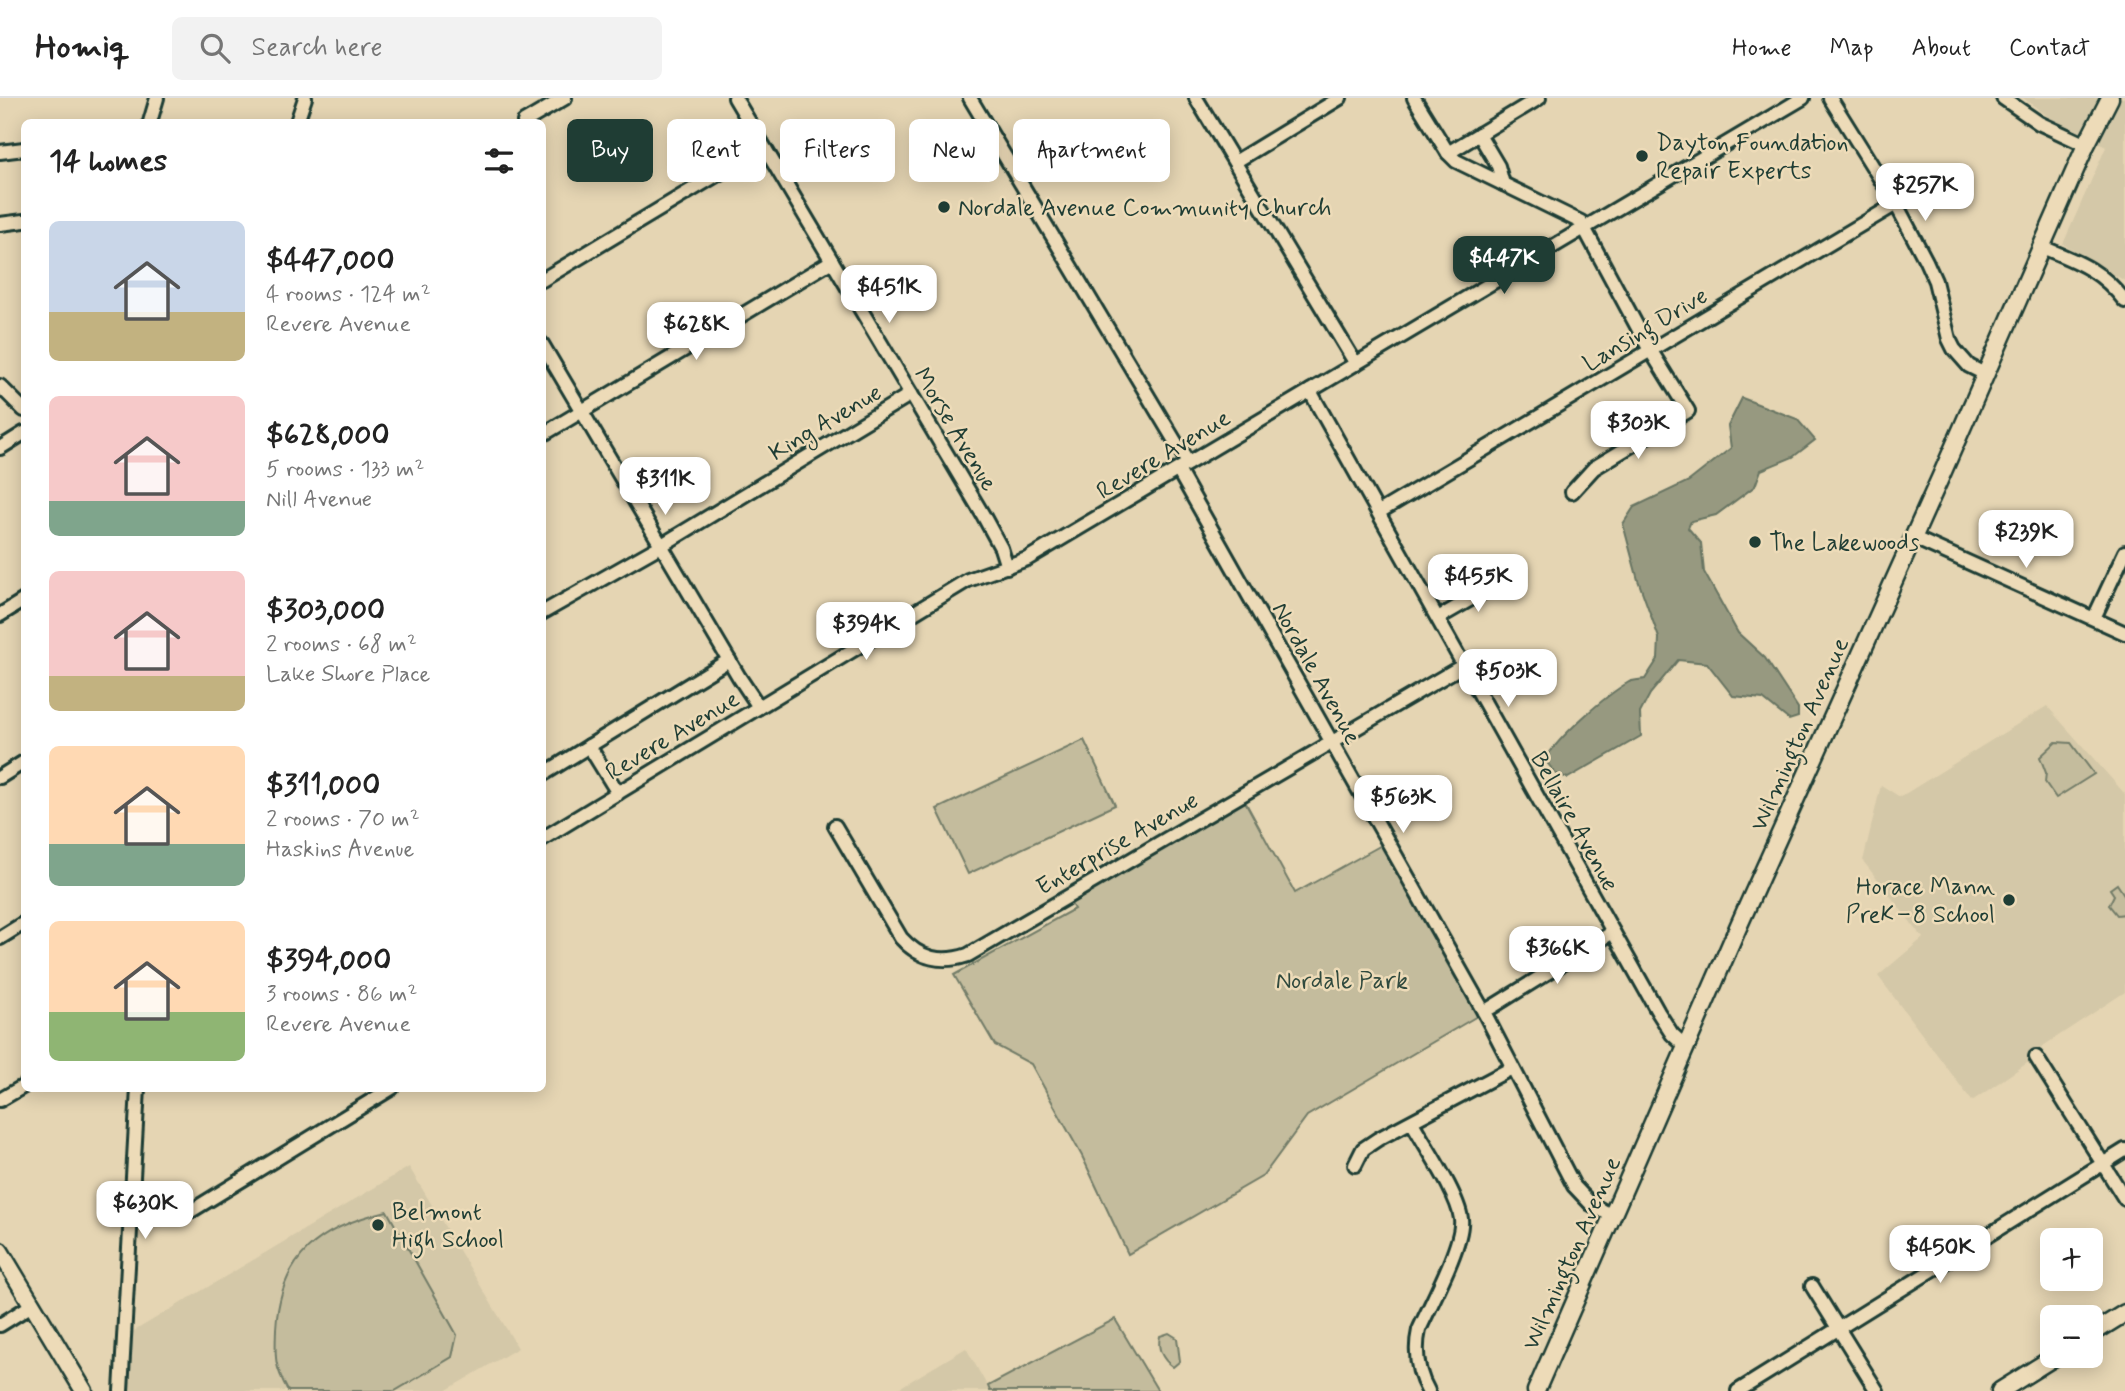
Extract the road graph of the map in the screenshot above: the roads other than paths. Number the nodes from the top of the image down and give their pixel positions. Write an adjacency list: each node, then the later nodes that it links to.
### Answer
1 (157, 98): 14 (street)
2 (305, 98): 15 (street)
3 (565, 98): 16 (street)
4 (735, 98): 17 (street, Morse Avenue)
5 (970, 98): 47 (street, Nordale Avenue)
6 (1196, 98): 24 (street)
7 (1340, 98): 24 (street)
8 (1415, 98): 23 (street)
9 (1539, 98): 18 (street)
10 (1803, 98): 30 (street, Revere Avenue)
11 (1830, 98): 27 (street)
12 (2003, 98): 19 (street)
13 (2110, 98): 19 (main road, Wilmington Avenue)
14 (151, 119)
15 (298, 119)
16 (529, 119)
17 (747, 119)
18 (1479, 134): 23 (street); 26 (street)
19 (2087, 145): 31 (main road, Wilmington Avenue)
20 (21, 149): 21 (street)
21 (0, 152)
22 (766, 152): 32 (street, Morse Avenue)
23 (1448, 153): 26 (street)
24 (1234, 162): 37 (street)
25 (705, 182): 33 (street)
26 (1503, 184): 30 (street)
27 (1896, 204): 35 (street, Lansing Drive); 38 (street)
28 (21, 221): 29 (street)
29 (0, 224)
30 (1585, 229): 35 (street); 37 (street, Revere Avenue)
31 (2042, 247): 34 (street); 38 (main road, Wilmington Avenue)
32 (832, 261): 41 (street, Morse Avenue); 43 (street)
33 (546, 279)
34 (2125, 301)
35 (1650, 350): 48 (street); 49 (street, Lansing Drive)
36 (546, 351): 43 (street)
37 (1356, 364): 40 (street, Revere Avenue)
38 (1985, 374): 50 (main road, Wilmington Avenue)
39 (0, 386): 42 (street)
40 (1310, 391): 47 (street, Revere Avenue); 49 (street, Bellaire Avenue)
41 (911, 394): 51 (street, King Avenue); 53 (street, Morse Avenue)
42 (21, 407)
43 (582, 411): 44 (street); 51 (street)
44 (546, 433)
45 (21, 435): 46 (street)
46 (0, 448)
47 (1183, 466): 53 (street, Revere Avenue); 64 (street, Nordale Avenue)
48 (1572, 492)
49 (1379, 512): 58 (street, Bellaire Avenue)
50 (1912, 537): 59 (street); 76 (main road, Wilmington Avenue)
51 (662, 545): 56 (street, King Avenue); 61 (street)
52 (2125, 552): 59 (street)
53 (1007, 567): 63 (street, Revere Avenue)
54 (1502, 581): 58 (street)
55 (21, 602): 57 (street)
56 (546, 611)
57 (0, 615)
58 (1438, 618): 62 (street, Bellaire Avenue)
59 (2094, 618): 60 (street)
60 (2125, 634)
61 (729, 660): 63 (street); 65 (street)
62 (1464, 665): 64 (street, Enterprise Avenue); 73 (street, Bellaire Avenue)
63 (759, 707): 69 (street, Revere Avenue)
64 (1331, 742): 70 (street, Enterprise Avenue); 75 (street, Nordale Avenue)
65 (589, 746): 67 (street); 69 (street)
66 (21, 764): 68 (street)
67 (546, 773)
68 (0, 777)
69 (618, 793): 71 (street, Revere Avenue)
70 (835, 826)
71 (546, 837)
72 (21, 925): 74 (street)
73 (1613, 932): 75 (street); 76 (street, Bellaire Avenue)
74 (0, 939)
75 (1484, 1012): 78 (street, Nordale Avenue)
76 (1686, 1046): 89 (main road, Wilmington Avenue)
77 (2036, 1057): 85 (street)
78 (1512, 1068): 83 (street); 89 (street, Nordale Avenue)
79 (21, 1088): 82 (street)
80 (138, 1092): 88 (street)
81 (386, 1092): 88 (street)
82 (0, 1100)
83 (1412, 1122): 86 (street); 100 (street)
84 (2125, 1150): 85 (street)
85 (2102, 1164): 87 (street); 96 (street)
86 (1355, 1165)
87 (2125, 1199)
88 (130, 1212): 99 (street)
89 (1612, 1216): 101 (main road, Wilmington Avenue)
90 (0, 1251): 92 (main road)
91 (1812, 1286): 96 (street)
92 (32, 1305): 94 (street); 98 (main road)
93 (2125, 1313): 95 (main road)
94 (0, 1325)
95 (2103, 1327)
96 (1839, 1328): 102 (street); 103 (street)
97 (2040, 1366): 104 (main road)
98 (85, 1391)
99 (121, 1391)
100 (1428, 1391)
101 (1536, 1391)
102 (1738, 1391)
103 (1877, 1391)
104 (2000, 1391)

